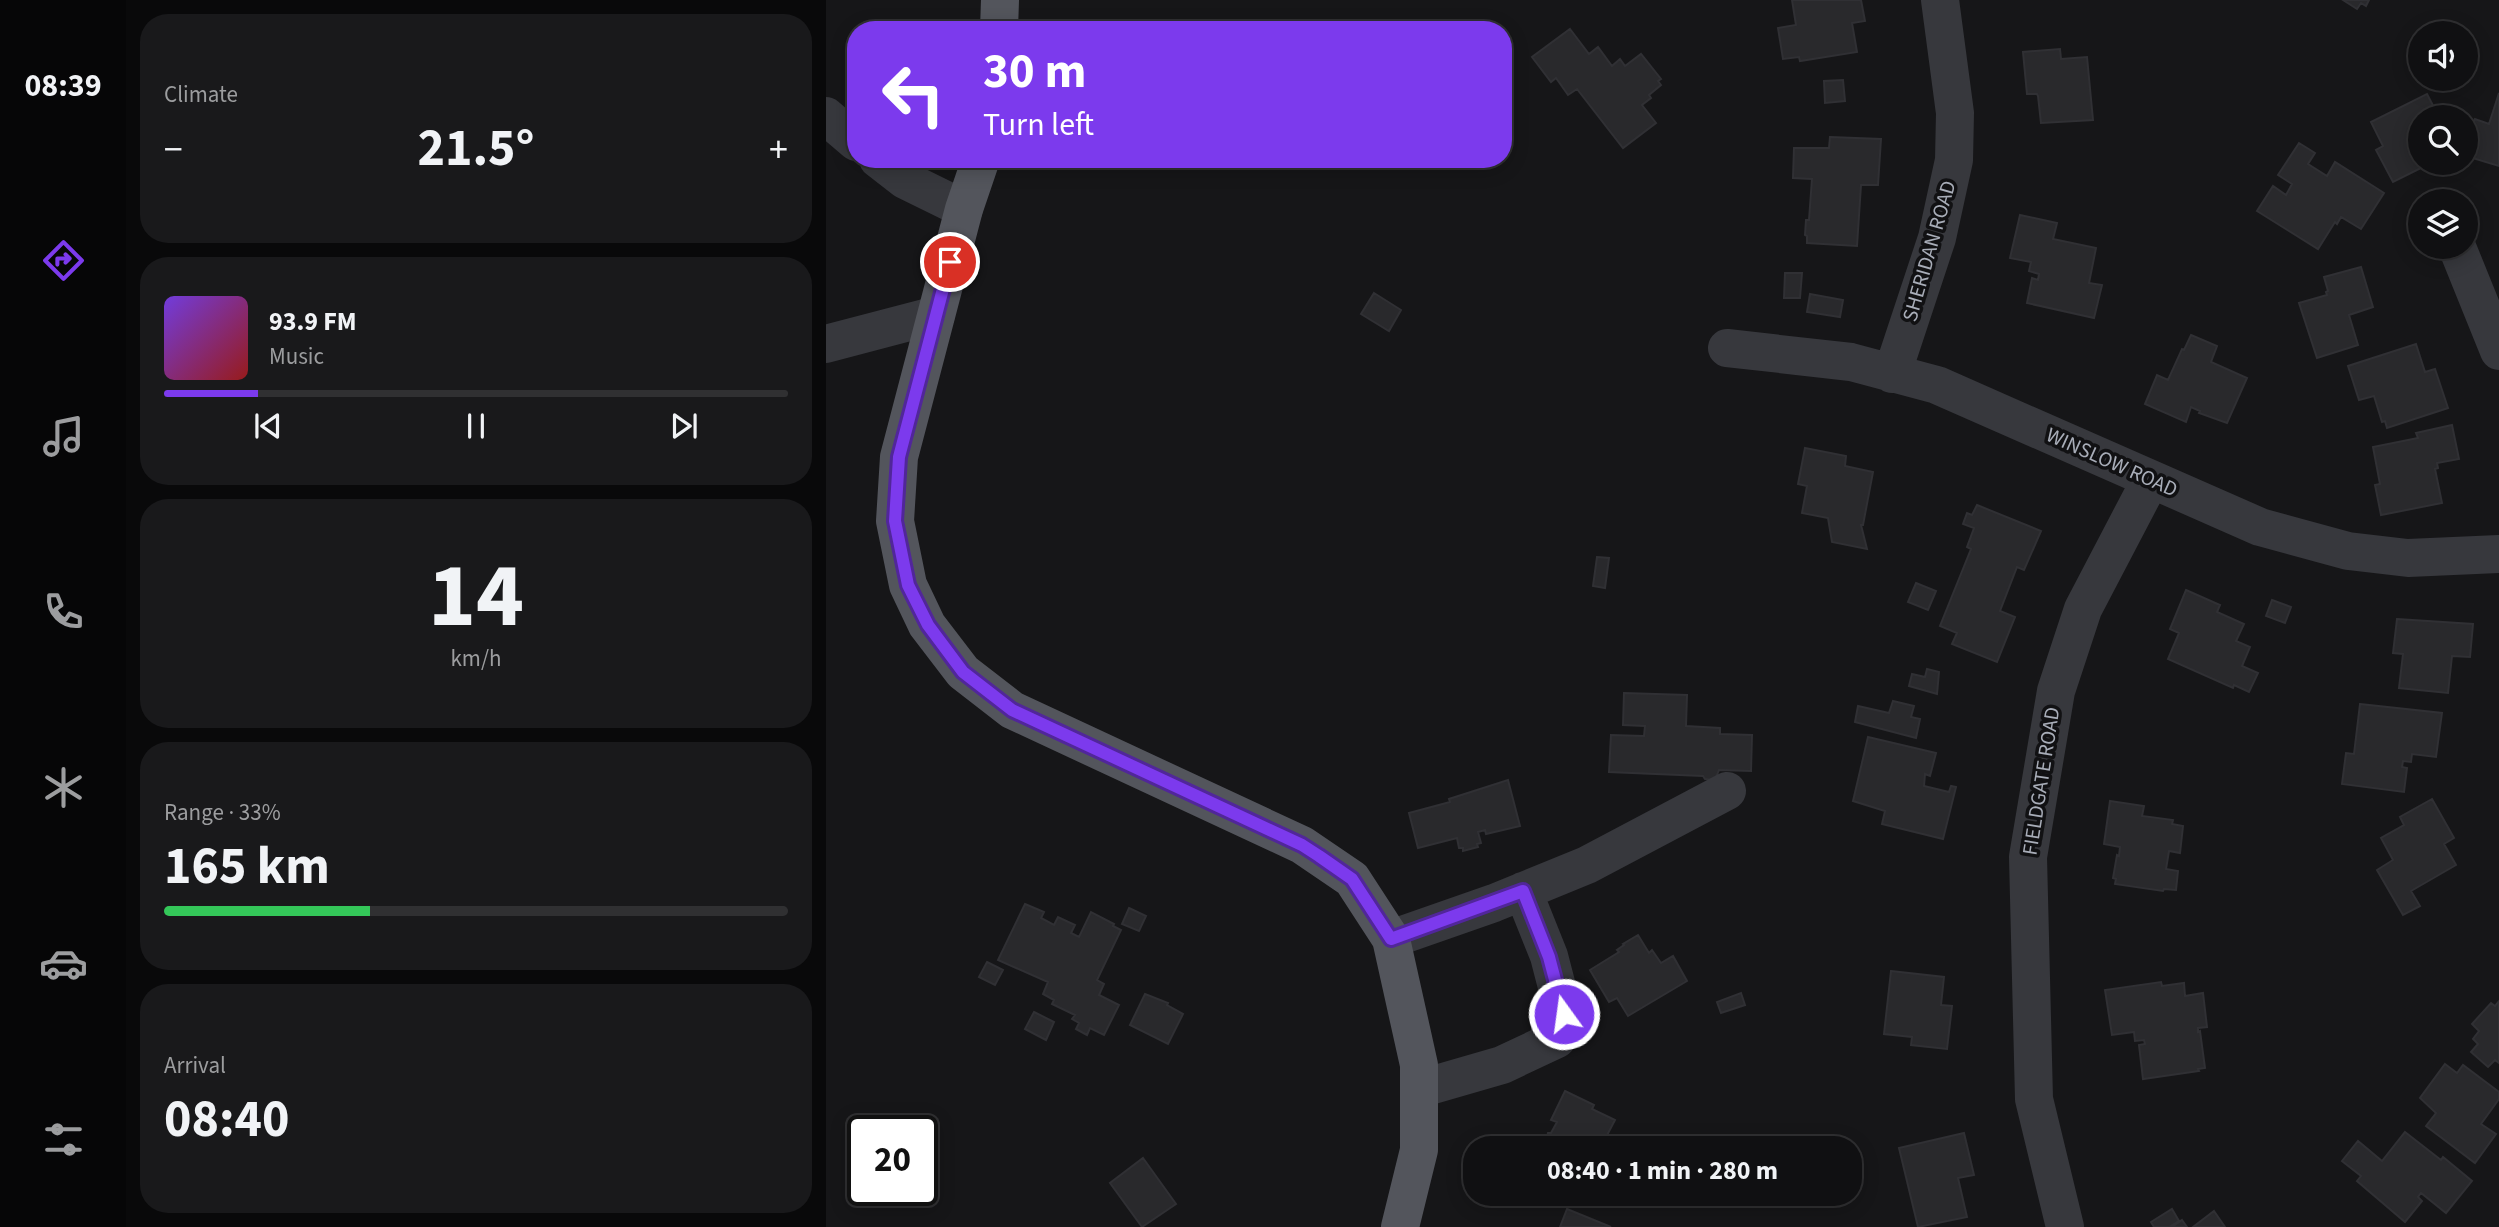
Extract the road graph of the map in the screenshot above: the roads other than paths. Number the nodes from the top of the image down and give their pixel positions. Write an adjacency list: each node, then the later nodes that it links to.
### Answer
1 (1000, 0): 3 (main road)
2 (1940, 0): 14 (street, SHERIDAN ROAD)
3 (999, 21)
4 (826, 116): 5 (street)
5 (847, 134)
6 (890, 168): 8 (street)
7 (978, 168): 8 (main road)
8 (964, 209): 10 (main road)
9 (2462, 259): 13 (street)
10 (936, 315): 11 (street); 19 (main road)
11 (826, 344)
12 (1727, 348): 14 (street, WINSLOW ROAD)
13 (2499, 351)
14 (1892, 374): 15 (street, WINSLOW ROAD)
15 (2151, 479): 16 (street, WINSLOW ROAD); 22 (street, FIELDGATE ROAD)
16 (2499, 554)
17 (1727, 792): 18 (street)
18 (1523, 891): 19 (street); 20 (street)
19 (1391, 939): 20 (main road)
20 (1419, 1089): 21 (main road)
21 (1401, 1227)
22 (2065, 1227)

